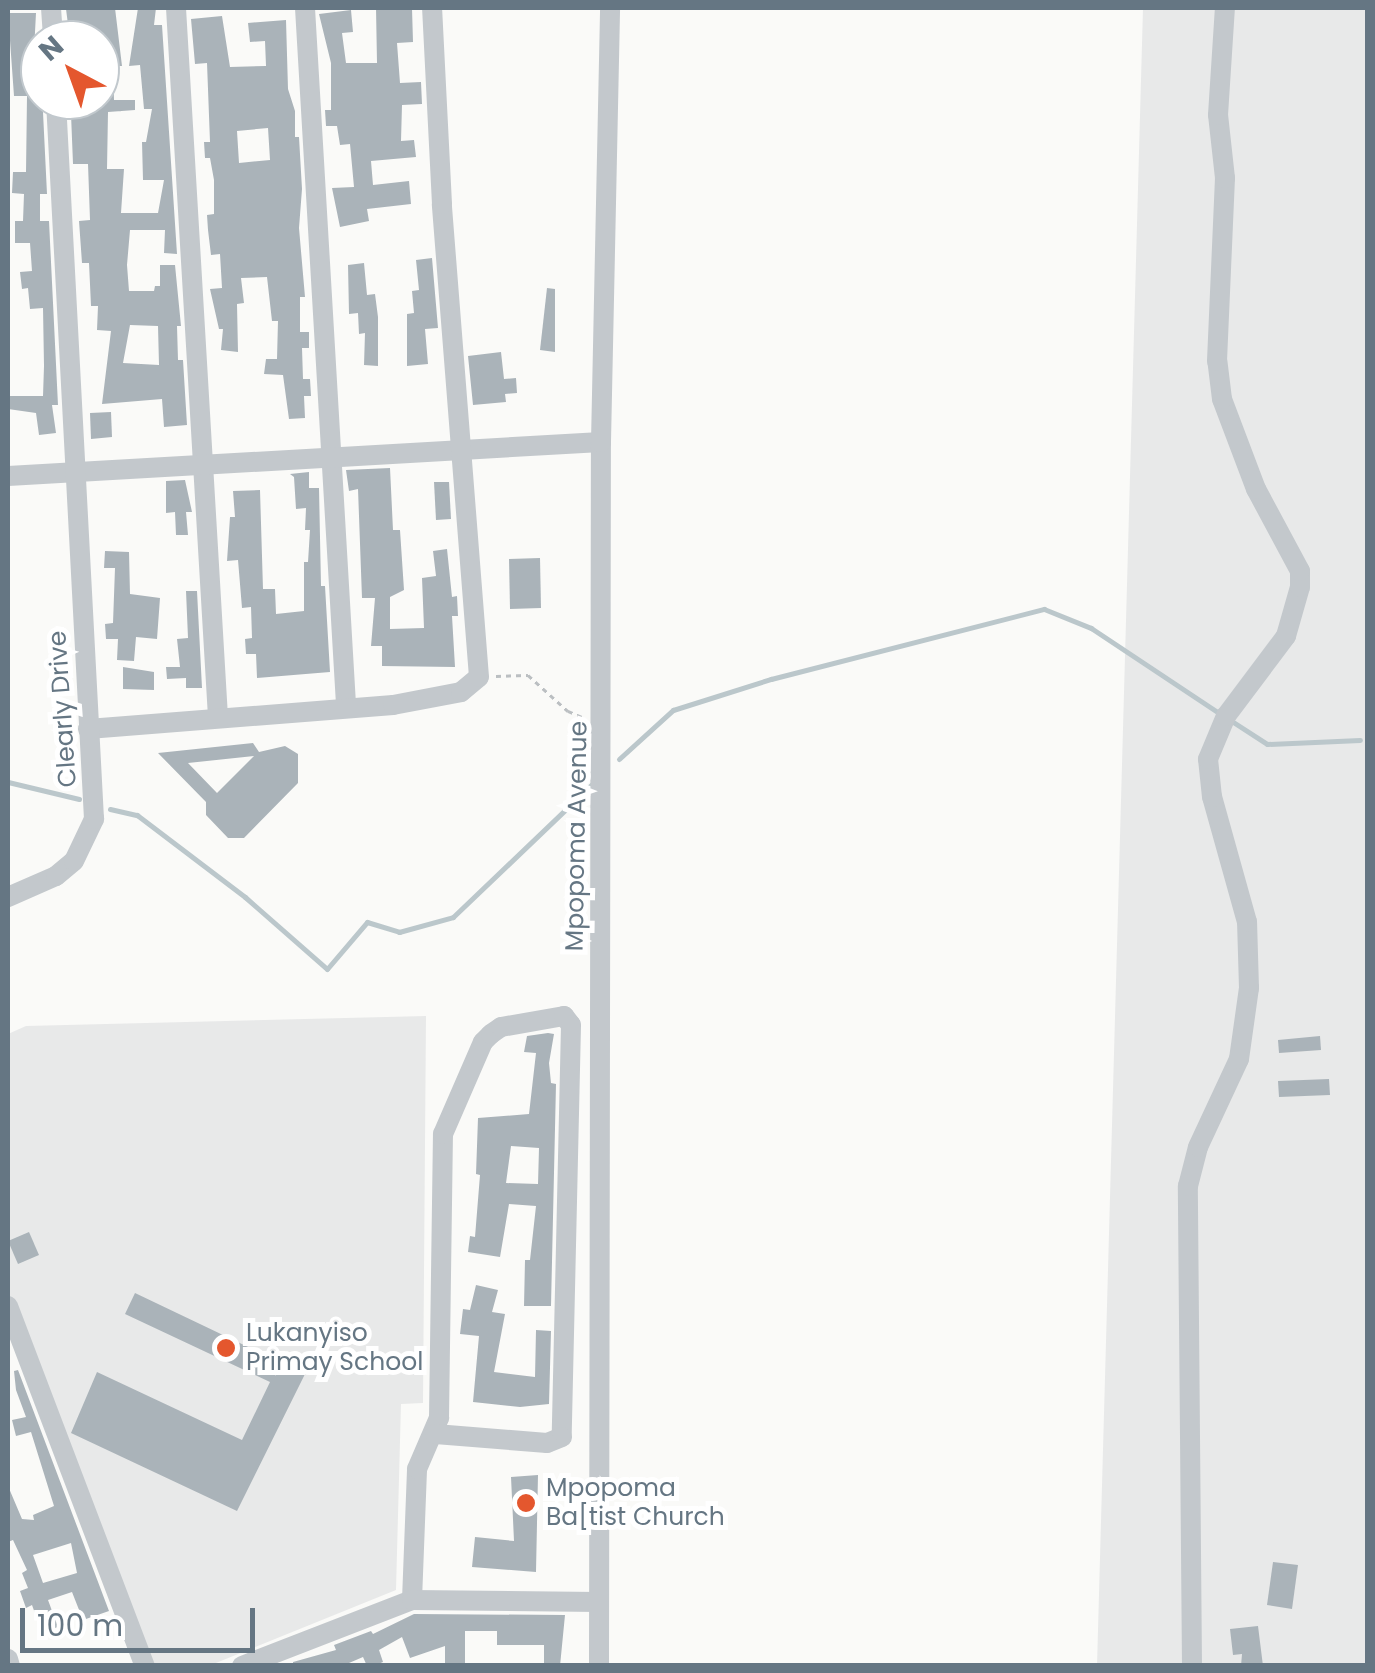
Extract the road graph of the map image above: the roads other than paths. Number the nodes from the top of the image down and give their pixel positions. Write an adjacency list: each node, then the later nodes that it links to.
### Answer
1 (176, 8): 10 (street)
2 (305, 8): 9 (street)
3 (432, 8): 8 (street)
4 (610, 8): 7 (street, Mpopoma Avenue)
5 (1224, 8): 26 (street)
6 (57, 120): 11 (street, Clearly Drive)
7 (601, 442): 8 (street); 21 (street, Mpopoma Avenue)
8 (459, 448): 9 (street); 13 (street)
9 (328, 457): 10 (street); 13 (street)
10 (200, 463): 11 (street); 14 (street)
11 (73, 472): 12 (street); 15 (street, Clearly Drive)
12 (8, 476)
13 (346, 706): 14 (street)
14 (218, 718): 15 (street)
15 (88, 729): 16 (street, Clearly Drive)
16 (8, 897)
17 (8, 1306): 18 (street)
18 (15, 1349): 23 (street)
19 (434, 1434): 19 (street); 20 (street)
20 (412, 1600): 21 (street); 22 (street)
21 (598, 1602): 25 (street, Mpopoma Avenue)
22 (282, 1659): 24 (street)
23 (144, 1666)
24 (242, 1666)
25 (599, 1666)
26 (1192, 1666)

